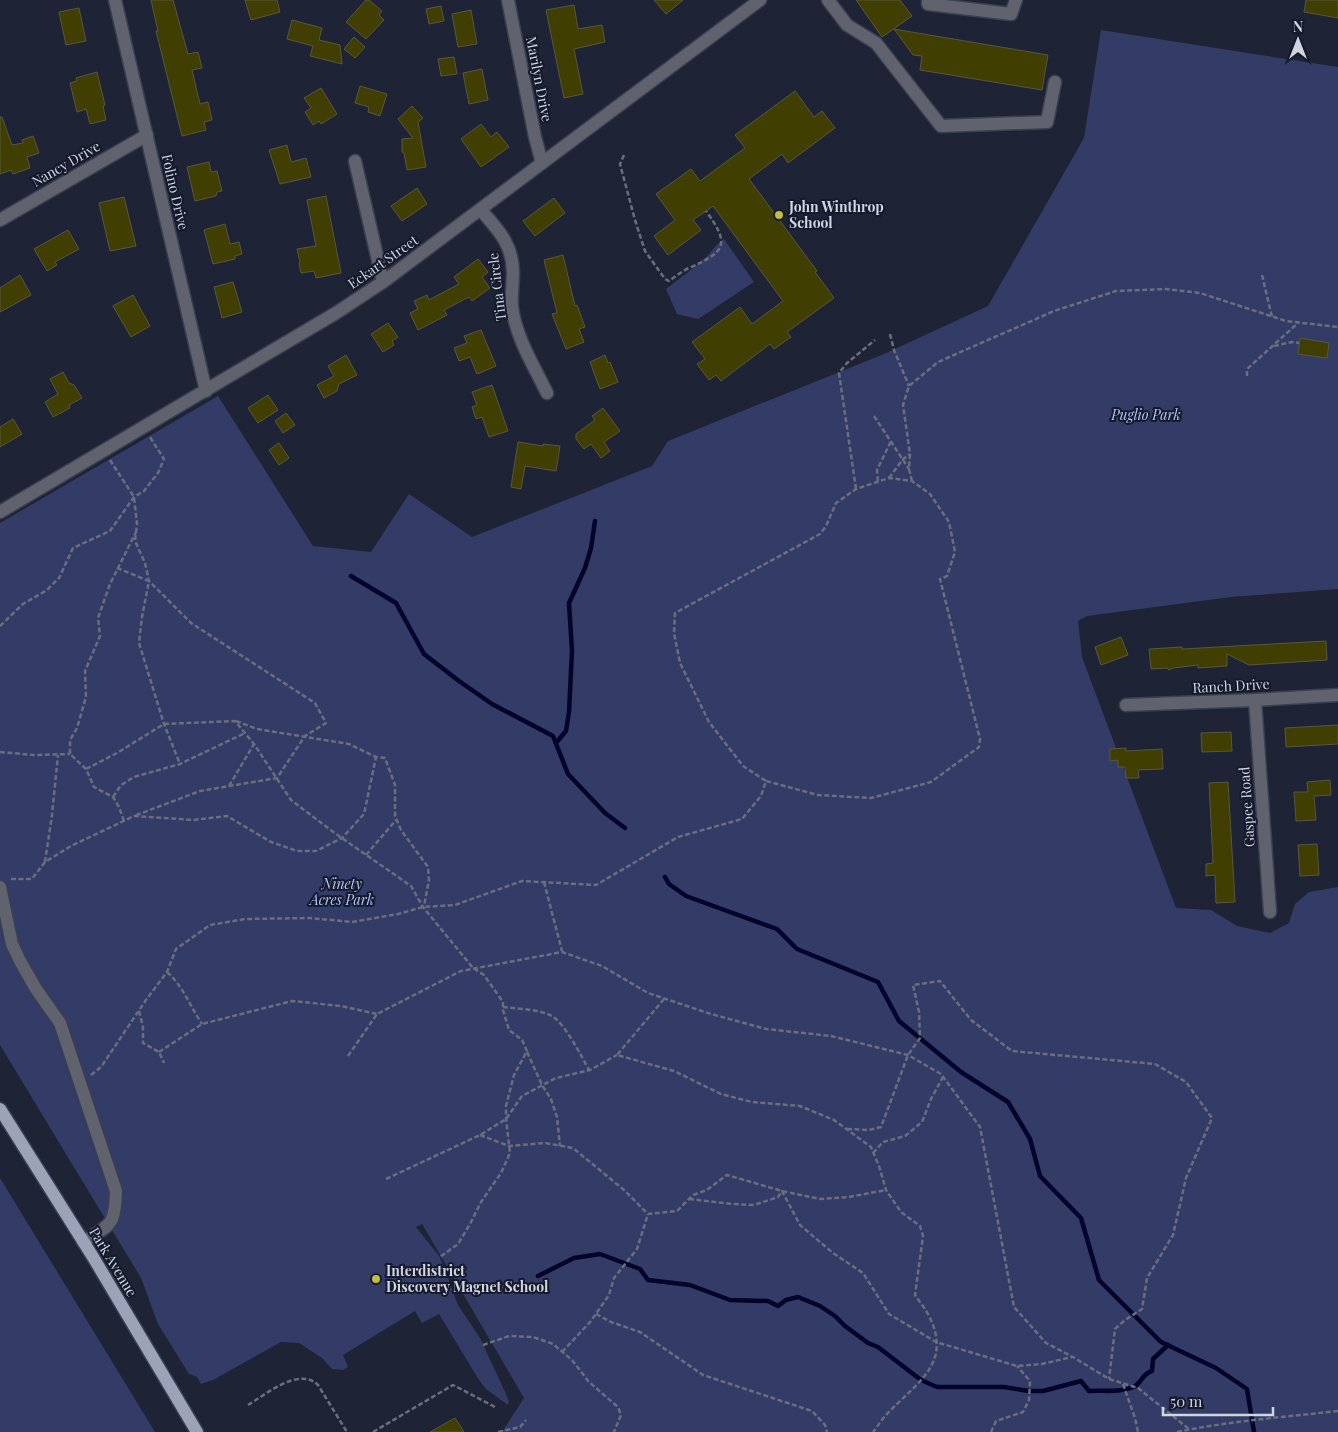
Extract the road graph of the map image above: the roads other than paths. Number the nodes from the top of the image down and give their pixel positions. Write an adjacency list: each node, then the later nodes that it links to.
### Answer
1 (115, 0): 8 (street, Folino Drive)
2 (508, 0): 10 (street, Marilyn Drive)
3 (760, 0): 10 (street, Eckart Street)
4 (828, 0): 7 (street)
5 (1016, 0): 6 (street)
6 (928, 2)
7 (1055, 82)
8 (147, 135): 12 (street, Nancy Drive); 14 (street, Folino Drive)
9 (355, 161): 13 (street)
10 (542, 163): 11 (street, Eckart Street)
11 (481, 210): 13 (street, Eckart Street); 15 (street, Tina Circle)
12 (0, 220)
13 (383, 282): 14 (street, Eckart Street)
14 (206, 391): 16 (street, Eckart Street)
15 (547, 393)
16 (0, 512)
17 (1338, 694): 18 (street, Ranch Drive)
18 (1255, 700): 19 (street, Ranch Drive); 21 (street, Gaspee Road)
19 (1126, 705)
20 (4, 883): 23 (street)
21 (1270, 912)
22 (0, 1108): 23 (main road, Park Avenue)
23 (83, 1242): 24 (main road, Park Avenue)
24 (197, 1432)

